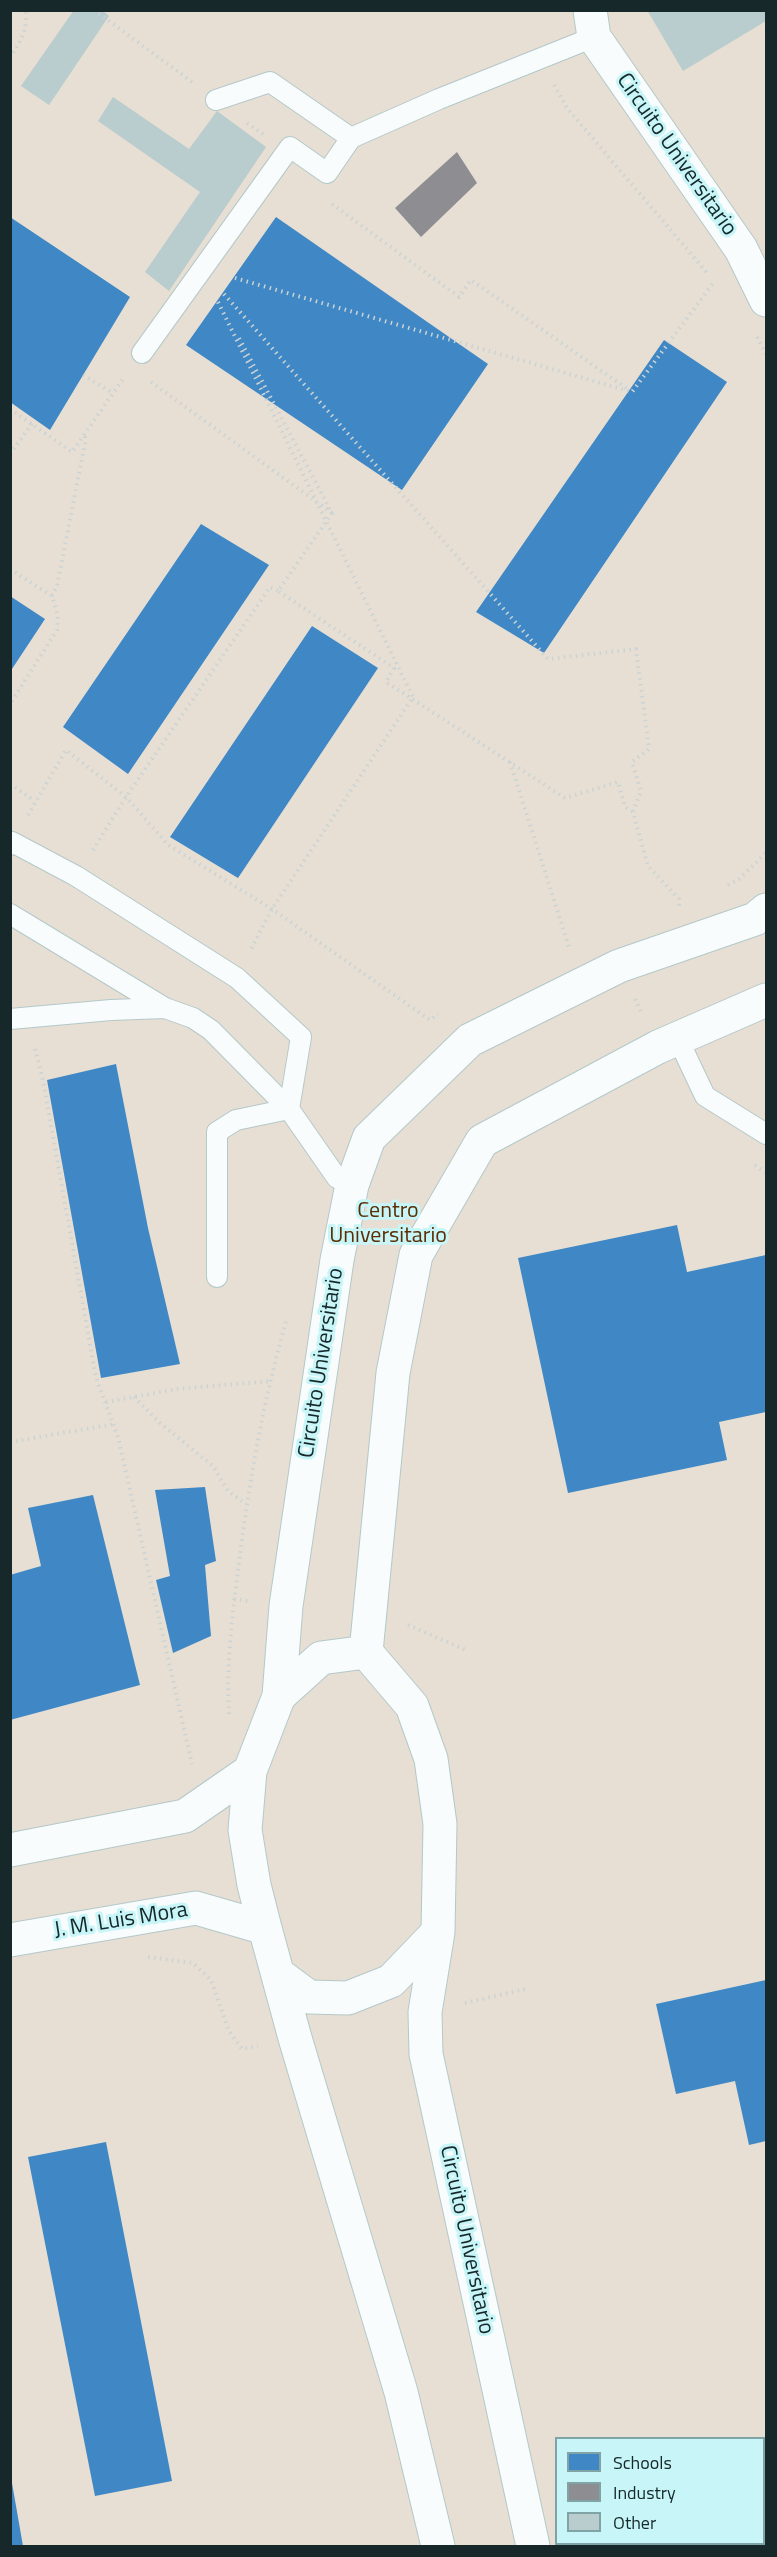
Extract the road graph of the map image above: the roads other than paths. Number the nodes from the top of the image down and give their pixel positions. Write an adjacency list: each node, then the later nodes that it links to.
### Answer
1 (592, 24): 3 (lane); 4 (street, Circuito Universitario)
2 (216, 100): 3 (lane)
3 (351, 138): 5 (lane)
4 (766, 300)
5 (136, 360)
6 (11, 844): 13 (lane)
7 (766, 910): 15 (street, Circuito Universitario)
8 (10, 914): 10 (lane)
9 (766, 1000): 12 (street)
10 (165, 1008): 11 (lane); 13 (lane)
11 (10, 1020)
12 (678, 1039): 14 (lane); 17 (street)
13 (290, 1109): 15 (lane); 16 (lane)
14 (766, 1134)
15 (352, 1185): 18 (street, Circuito Universitario)
16 (217, 1277)
17 (366, 1652): 18 (street); 22 (street, Circuito Universitario)
18 (279, 1696): 19 (street)
19 (250, 1771): 20 (street); 21 (street)
20 (10, 1850)
21 (265, 1928): 23 (street, J. M. Luis Mora); 24 (street)
22 (438, 1932): 24 (street); 26 (street, Circuito Universitario)
23 (10, 1940)
24 (278, 1974): 25 (street)
25 (438, 2547)
26 (532, 2547)

